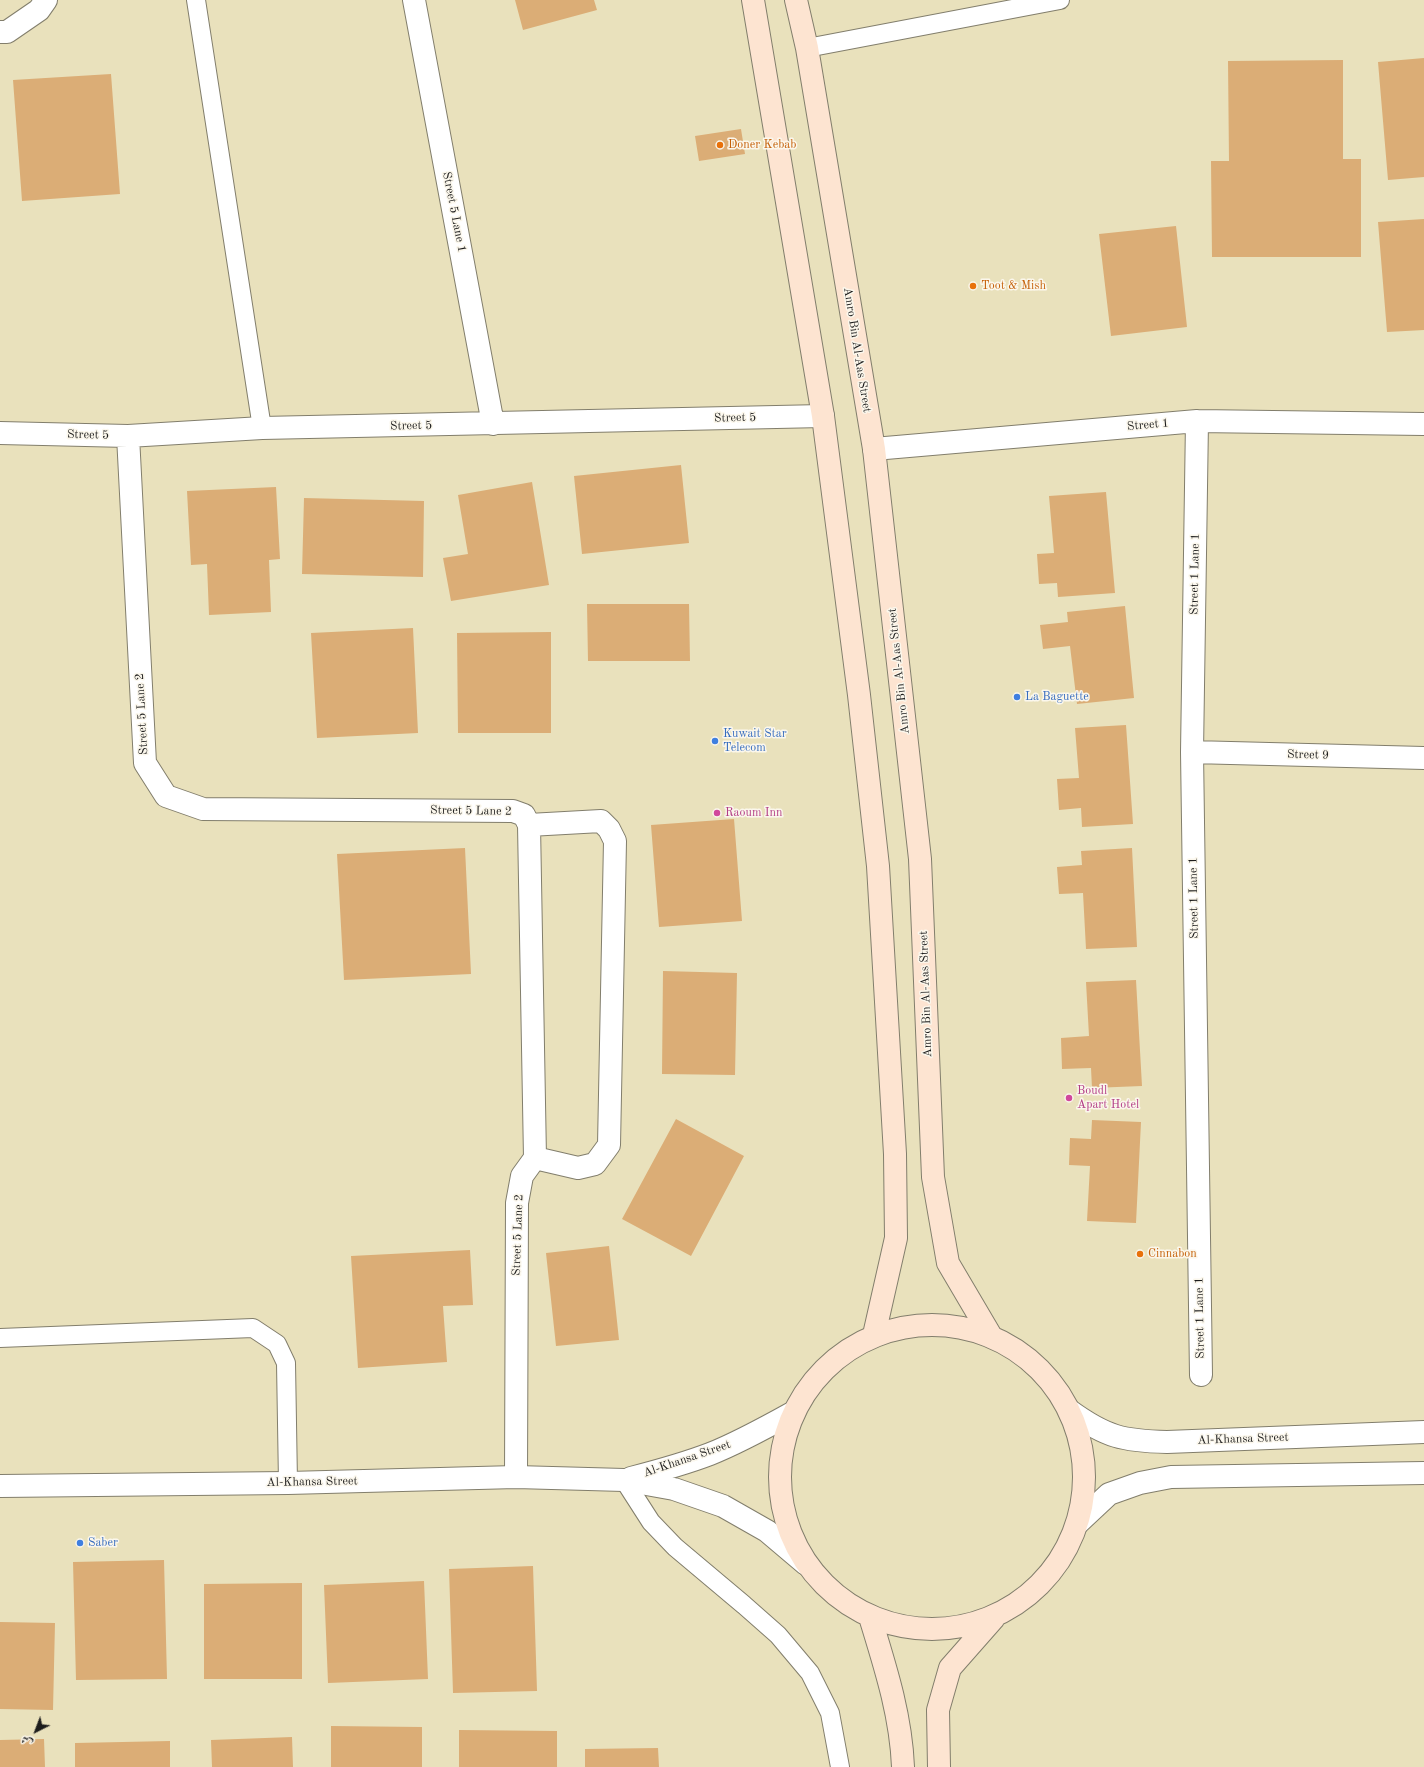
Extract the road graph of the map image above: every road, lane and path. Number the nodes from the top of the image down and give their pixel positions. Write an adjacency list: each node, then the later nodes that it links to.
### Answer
1 (46, 0): 7 (street)
2 (196, 0): 13 (lane)
3 (414, 0): 11 (street, Street 5 Lane 1)
4 (753, 0): 9 (main road)
5 (796, 0): 8 (main road, Amro Bin Al-Aas Street)
6 (1060, 0): 8 (lane)
7 (0, 32)
8 (808, 48): 16 (main road, Amro Bin Al-Aas Street)
9 (823, 416): 11 (street, Street 5); 21 (main road)
10 (1197, 421): 12 (street, Street 1); 16 (street, Street 1); 17 (street, Street 1 Lane 1)
11 (493, 424): 13 (street, Street 5)
12 (1424, 424)
13 (262, 428): 15 (street, Street 5)
14 (0, 433): 15 (street, Street 5)
15 (128, 436): 19 (street, Street 5 Lane 2)
16 (874, 449): 22 (main road, Amro Bin Al-Aas Street)
17 (1192, 752): 18 (street, Street 9); 24 (street, Street 1 Lane 1)
18 (1424, 758)
19 (529, 825): 20 (street); 20 (street)
20 (535, 1158): 29 (street, Street 5 Lane 2)
21 (874, 1335): 22 (main road); 26 (main road)
22 (991, 1336): 25 (main road)
23 (0, 1338): 31 (lane)
24 (1201, 1375)
25 (1070, 1411): 27 (street, Al-Khansa Street); 33 (main road)
26 (792, 1413): 30 (street, Al-Khansa Street); 34 (main road)
27 (1424, 1432)
28 (1424, 1474): 33 (street)
29 (516, 1477): 30 (street, Al-Khansa Street); 31 (street, Al-Khansa Street)
30 (624, 1480): 34 (street, Al-Khansa Street); 37 (lane)
31 (288, 1483): 32 (street, Al-Khansa Street)
32 (0, 1486)
33 (1078, 1523): 36 (main road)
34 (806, 1564): 35 (main road)
35 (870, 1617): 36 (main road); 38 (main road)
36 (994, 1618): 39 (main road)
37 (840, 1767)
38 (903, 1767)
39 (939, 1767)

